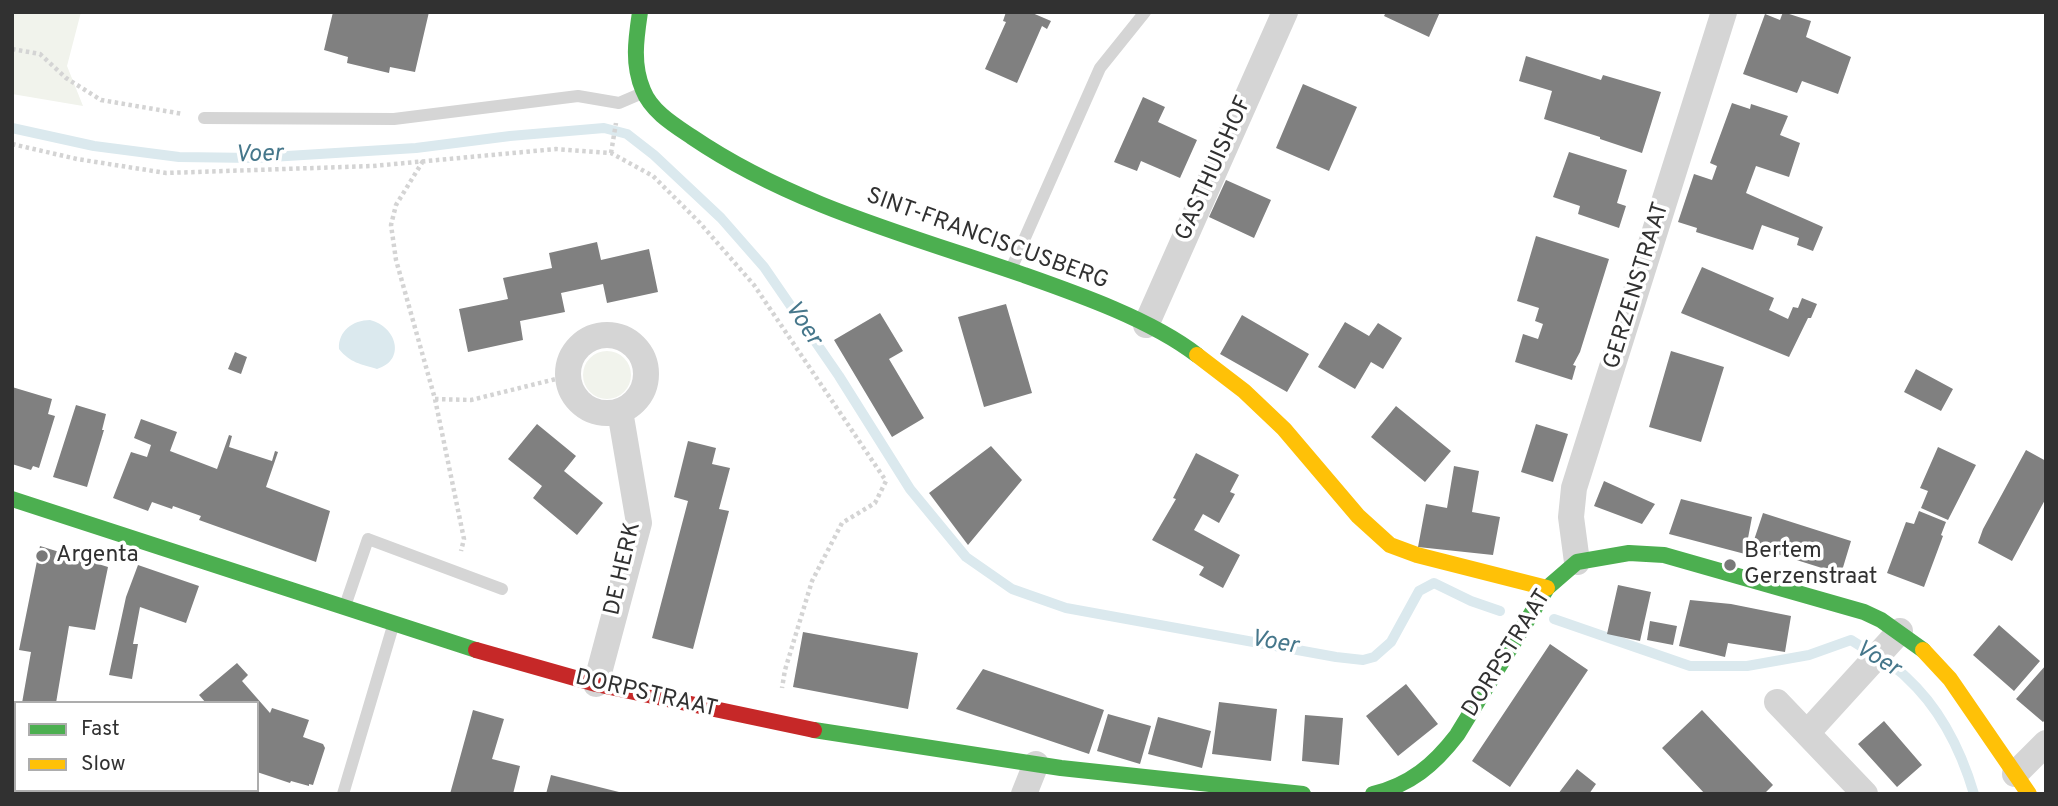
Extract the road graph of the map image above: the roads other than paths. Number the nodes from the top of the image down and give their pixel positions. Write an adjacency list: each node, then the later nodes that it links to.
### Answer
1 (640, 12): 5 (street, SINT-FRANCISCUSBERG)
2 (1145, 12): 7 (lane)
3 (1285, 12): 8 (street, GASTHUISHOF)
4 (1724, 12): 11 (street, GERZENSTRAAT)
5 (643, 92): 6 (lane); 7 (street, SINT-FRANCISCUSBERG)
6 (204, 118)
7 (1011, 270): 8 (street, SINT-FRANCISCUSBERG)
8 (1146, 325): 12 (street, SINT-FRANCISCUSBERG)
9 (621, 411): 9 (street); 17 (street, DE HERK)
10 (12, 499): 14 (street, DORPSTRAAT)
11 (1577, 562): 12 (street, DORPSTRAAT); 16 (street)
12 (1547, 588): 26 (street, DORPSTRAAT)
13 (502, 589): 14 (lane)
14 (344, 608): 15 (street, DORPSTRAAT)
15 (394, 624): 17 (street, DORPSTRAAT); 23 (lane)
16 (1895, 637): 19 (street); 22 (street)
17 (596, 684): 21 (street, DORPSTRAAT)
18 (1777, 702): 19 (street)
19 (1807, 733): 27 (street)
20 (2046, 743): 22 (street)
21 (1036, 764): 24 (street); 25 (street, DORPSTRAAT)
22 (2022, 784)
23 (343, 794)
24 (1024, 794)
25 (1303, 794)
26 (1374, 794)
27 (1865, 794)

